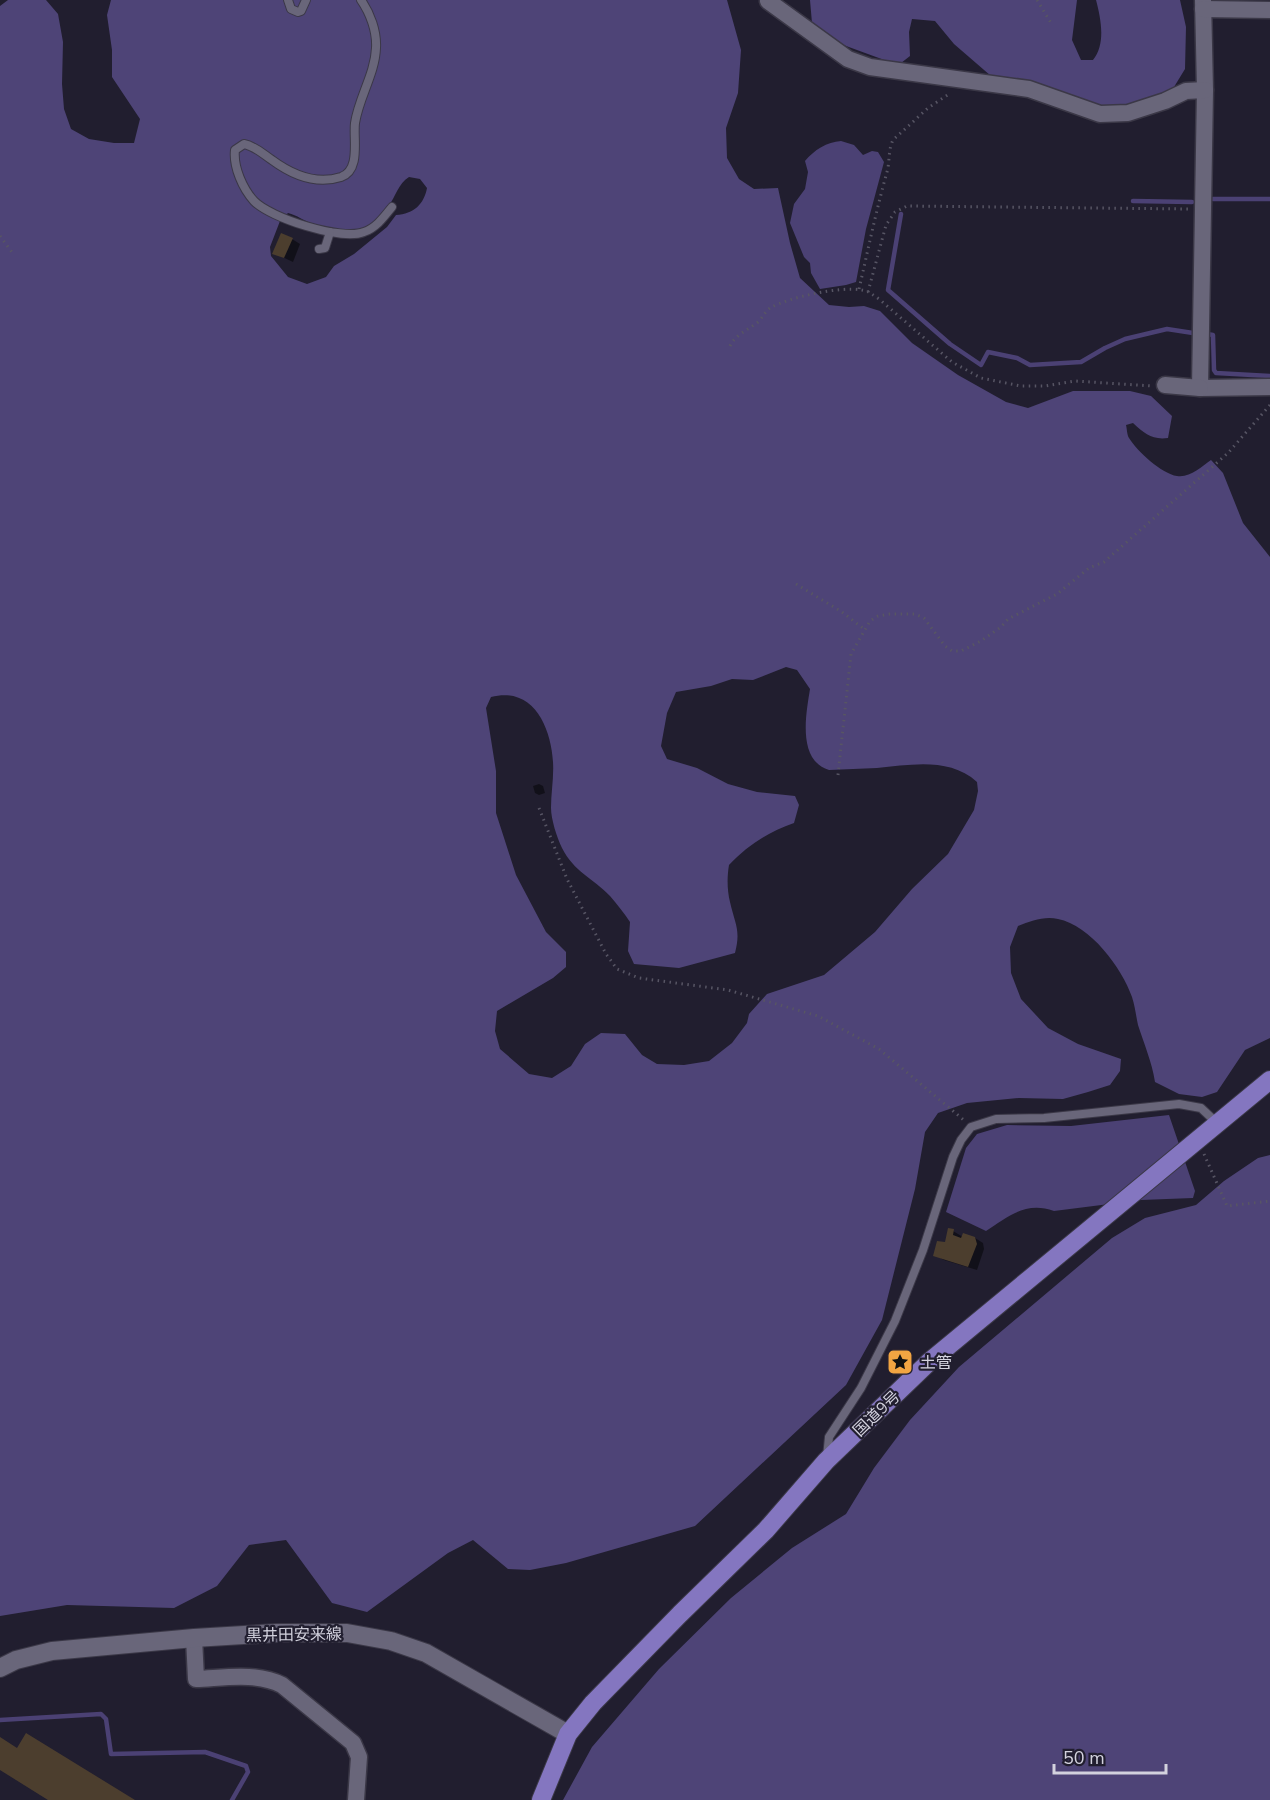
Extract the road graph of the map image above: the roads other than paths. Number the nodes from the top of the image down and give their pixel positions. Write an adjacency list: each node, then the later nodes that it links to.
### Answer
1 (288, 0): 2 (lane)
2 (306, 0)
3 (361, 0): 9 (lane)
4 (768, 1): 7 (street)
5 (1203, 4): 6 (street); 7 (street)
6 (1270, 10)
7 (1205, 90): 13 (street)
8 (392, 207): 9 (lane)
9 (330, 232): 10 (lane)
10 (319, 249)
11 (1165, 385): 13 (street)
12 (1270, 387): 13 (street)
13 (1200, 388)
14 (1270, 1080): 15 (highway, 国道9号)
15 (1217, 1123): 16 (highway, 国道9号); 16 (lane)
16 (826, 1461): 19 (highway, 国道9号)
17 (194, 1638): 18 (main road, 黒井田安来線); 19 (main road, 黒井田安来線); 20 (street)
18 (0, 1668)
19 (568, 1734): 21 (highway, 国道9号)
20 (356, 1800)
21 (541, 1800)

